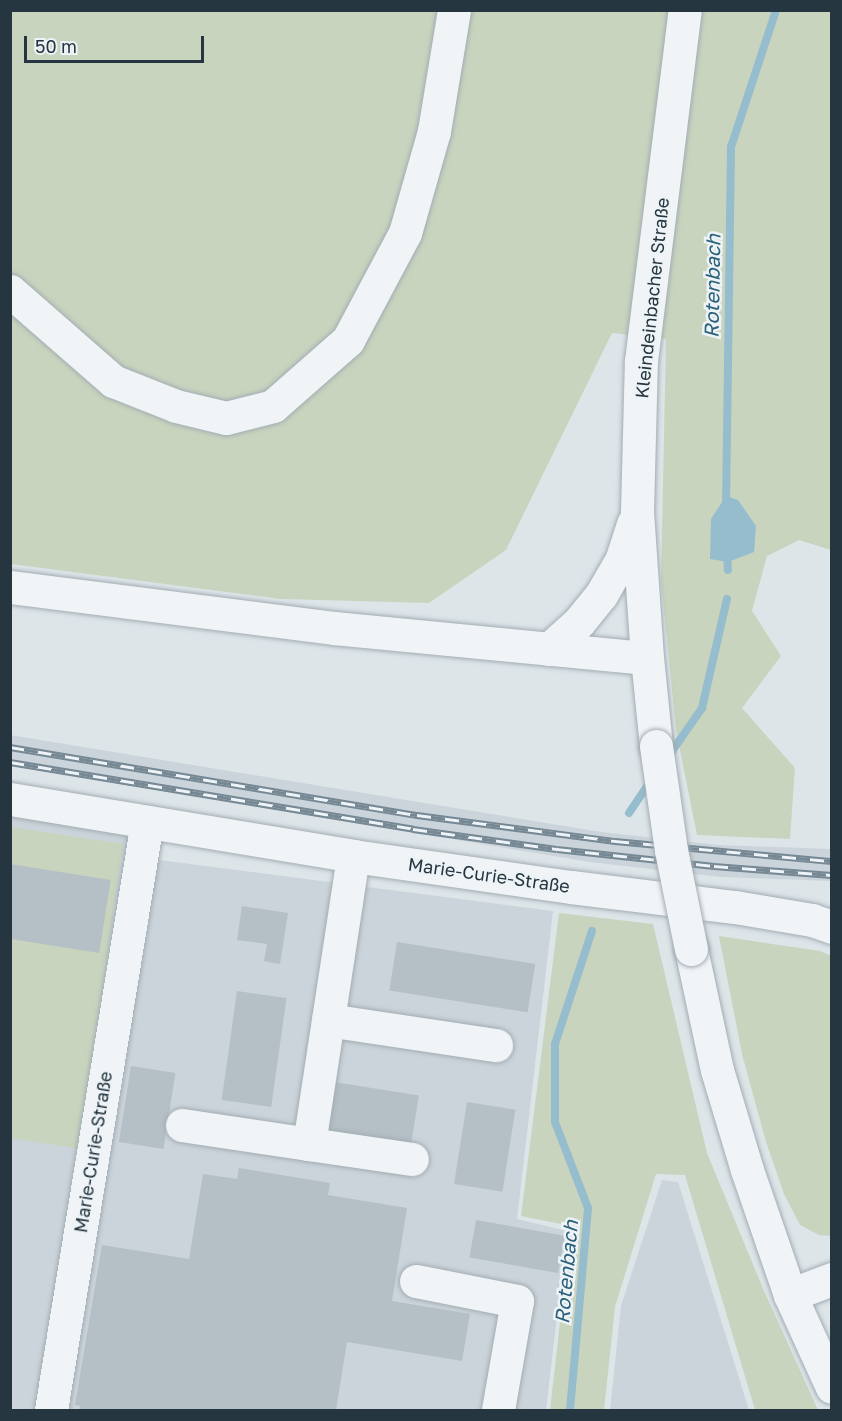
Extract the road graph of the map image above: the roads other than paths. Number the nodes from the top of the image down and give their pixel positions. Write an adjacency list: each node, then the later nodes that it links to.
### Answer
1 (454, 10): 3 (street)
2 (685, 10): 4 (street, Kleindeinbacher Straße)
3 (10, 291)
4 (637, 511): 6 (street); 7 (street, Kleindeinbacher Straße)
5 (10, 587): 6 (street)
6 (549, 650): 7 (street)
7 (646, 658): 19 (street, Kleindeinbacher Straße, bridge)
8 (10, 799): 9 (street, Marie-Curie-Straße)
9 (147, 822): 10 (street, Marie-Curie-Straße); 21 (street, Marie-Curie-Straße)
10 (352, 855): 11 (street, Marie-Curie-Straße); 12 (street)
11 (831, 927)
12 (328, 1020): 13 (street); 15 (street)
13 (496, 1045)
14 (182, 1125): 15 (street)
15 (309, 1144): 16 (street)
16 (412, 1159)
17 (831, 1279): 19 (street)
18 (416, 1281): 22 (street)
19 (790, 1295): 20 (street, Kleindeinbacher Straße)
20 (831, 1388)
21 (51, 1410)
22 (498, 1410)

